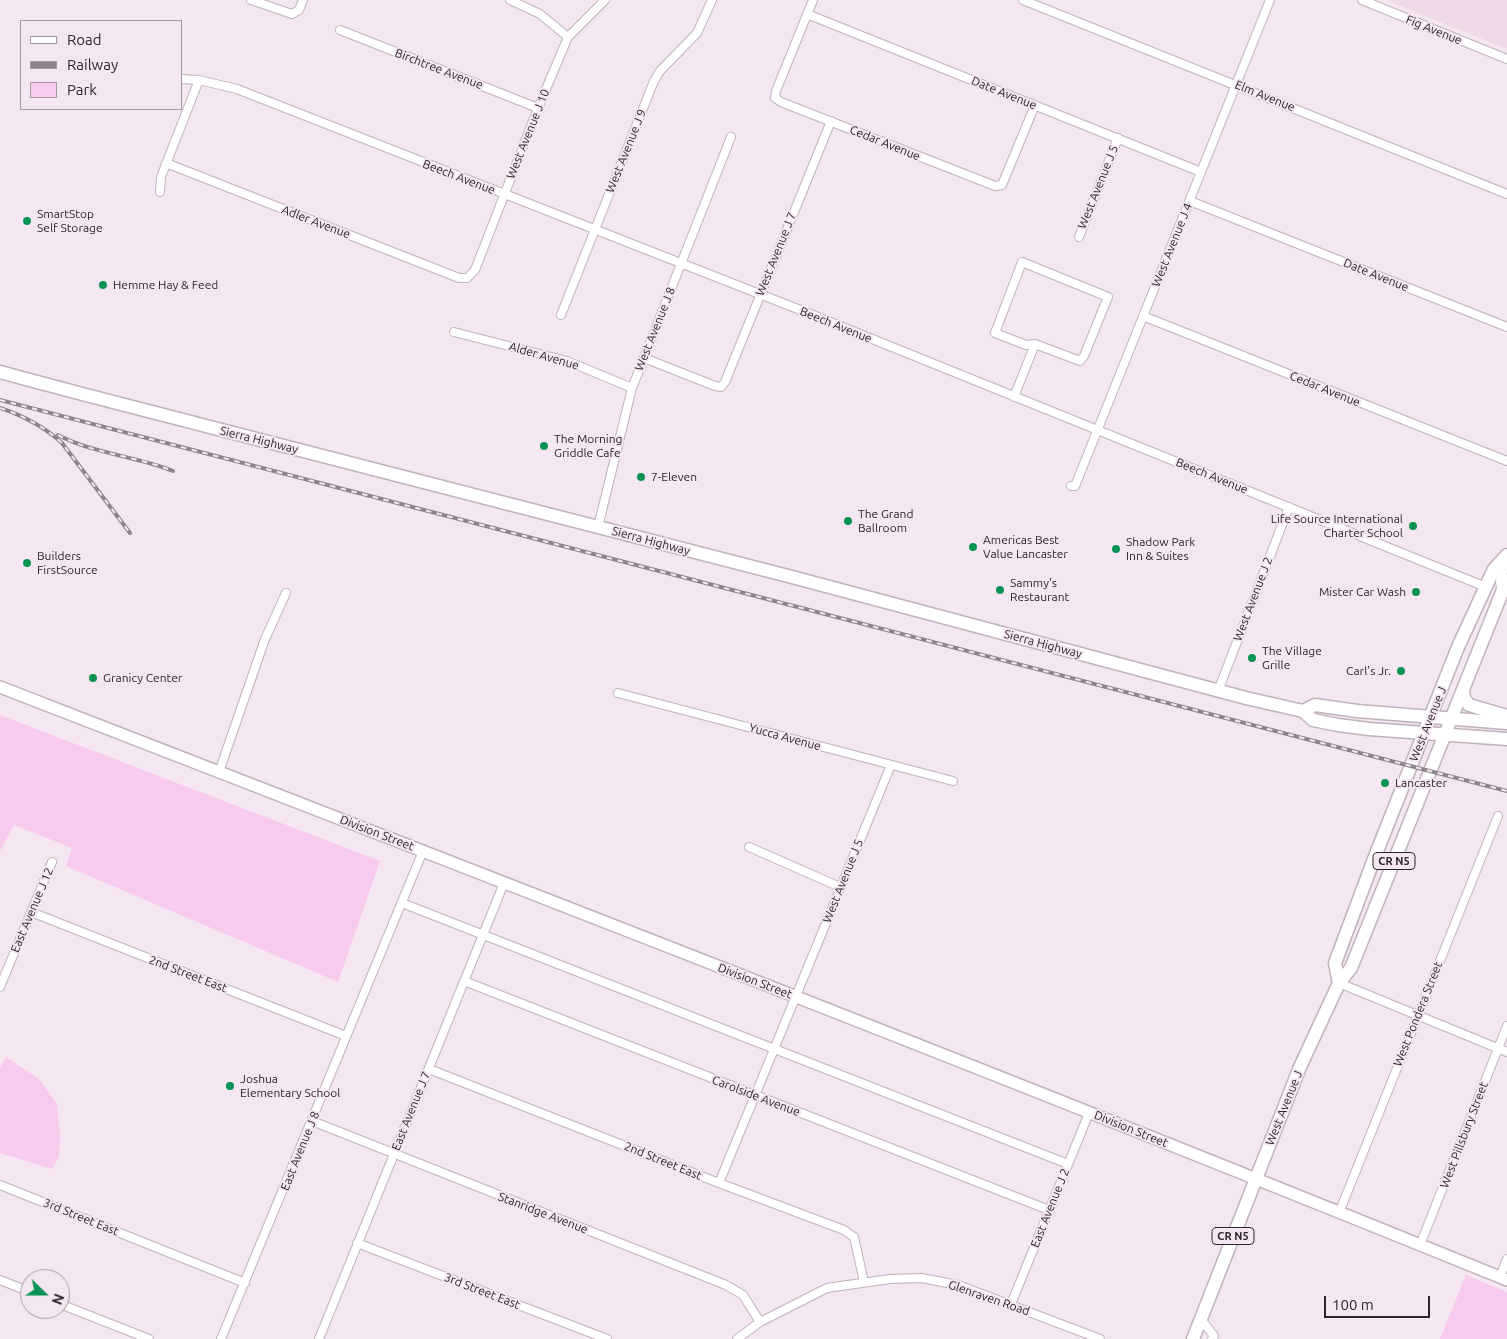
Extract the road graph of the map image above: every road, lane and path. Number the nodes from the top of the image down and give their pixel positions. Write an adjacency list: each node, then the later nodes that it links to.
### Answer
1 (252, 0): 2 (street)
2 (303, 0)
3 (510, 0): 12 (street)
4 (605, 0): 12 (street, West Avenue J 10)
5 (712, 0): 28 (street, West Avenue J 9)
6 (813, 0): 10 (street)
7 (1023, 0): 16 (street, Elm Avenue)
8 (1270, 0): 16 (street, West Avenue J 4)
9 (1362, 0): 13 (street, Fig Avenue)
10 (808, 14): 17 (street, Date Avenue); 19 (street, Cedar Avenue)
11 (340, 30): 18 (street, Birchtree Avenue)
12 (568, 37): 18 (street, West Avenue J 10)
13 (1507, 59)
14 (182, 79): 15 (street, Beech Avenue)
15 (199, 80): 22 (street); 25 (street, Beech Avenue)
16 (1236, 84): 23 (street, West Avenue J 4); 26 (street, Elm Avenue)
17 (1035, 105): 19 (street, Cedar Avenue); 21 (street, Date Avenue)
18 (538, 108): 25 (street, West Avenue J 10)
19 (831, 121): 32 (street, West Avenue J 7)
20 (731, 137): 30 (street, West Avenue J 8)
21 (1118, 138): 23 (street, Date Avenue); 29 (street, West Avenue J 5)
22 (166, 163): 24 (street); 31 (street, Adler Avenue)
23 (1201, 172): 27 (street, West Avenue J 4)
24 (160, 192)
25 (504, 194): 28 (street, Beech Avenue); 31 (street, West Avenue J 10)
26 (1507, 194)
27 (1190, 201): 34 (street, West Avenue J 4); 35 (street, Date Avenue)
28 (594, 230): 30 (street, Beech Avenue); 33 (street, West Avenue J 9)
29 (1079, 236)
30 (681, 264): 32 (street, Beech Avenue); 38 (street, West Avenue J 8)
31 (467, 278)
32 (759, 295): 38 (street, West Avenue J 7); 41 (street, Beech Avenue)
33 (562, 315)
34 (1143, 316): 42 (street, West Avenue J 4); 43 (street, Cedar Avenue)
35 (1507, 327)
36 (454, 332): 40 (street, Alder Avenue)
37 (1035, 344): 37 (street); 41 (street)
38 (644, 358): 40 (street, West Avenue J 8)
39 (0, 372): 46 (main road, Sierra Highway)
40 (632, 388): 46 (street, West Avenue J 8)
41 (1014, 397): 42 (street, Beech Avenue)
42 (1098, 430): 44 (street, West Avenue J 4); 45 (street, Beech Avenue)
43 (1507, 461)
44 (1071, 486)
45 (1289, 507): 49 (street, Beech Avenue); 53 (street, West Avenue J 2)
46 (598, 527): 53 (main road, Sierra Highway)
47 (1507, 555): 49 (main road, West Avenue J)
48 (1507, 560): 50 (street)
49 (1486, 588): 58 (main road, West Avenue J)
50 (1506, 588): 54 (main road, West Avenue J / CR N5)
51 (286, 593): 65 (street)
52 (0, 687): 65 (main road, Division Street)
53 (1218, 691): 56 (main road, Sierra Highway)
54 (1463, 691): 57 (main road); 59 (main road, West Avenue J / CR N5)
55 (618, 693): 64 (street, Yucca Avenue)
56 (1302, 711): 58 (main road, Sierra Highway); 61 (main road, Sierra Highway)
57 (1507, 716)
58 (1430, 717): 59 (main road, Sierra Highway); 61 (main road, West Avenue J)
59 (1452, 719): 60 (main road, Sierra Highway); 62 (main road, West Avenue J / CR N5)
60 (1507, 723)
61 (1424, 733): 62 (main road, Sierra Highway); 77 (main road, West Avenue J)
62 (1445, 735): 63 (main road, Sierra Highway); 77 (main road, West Avenue J / CR N5)
63 (1507, 739)
64 (891, 765): 66 (street, Yucca Avenue); 72 (street, West Avenue J 5)
65 (219, 772): 69 (main road, Division Street)
66 (953, 781)
67 (1498, 816): 80 (street, West Pondera Street)
68 (749, 847): 72 (street)
69 (423, 851): 71 (main road, Division Street); 73 (street, East Avenue J 8)
70 (52, 862): 74 (street, East Avenue J 12)
71 (504, 883): 75 (street, East Avenue J 7); 79 (main road, Division Street)
72 (840, 886): 79 (street, West Avenue J 5)
73 (402, 903): 75 (street); 82 (street, East Avenue J 8)
74 (31, 912): 78 (street, East Avenue J 12); 82 (street, 2nd Street East)
75 (483, 935): 76 (street, East Avenue J 7); 84 (street)
76 (464, 981): 86 (street, East Avenue J 7); 87 (street, Carolside Avenue)
77 (1338, 983): 80 (street); 92 (main road, West Avenue J / CR N5)
78 (0, 987)
79 (797, 997): 84 (street, West Avenue J 5); 88 (main road, Division Street)
80 (1418, 1014): 83 (street); 96 (street, West Pondera Street)
81 (1507, 1026): 83 (street, West Pillsbury Street)
82 (346, 1036): 89 (street, East Avenue J 8)
83 (1498, 1048): 85 (street); 98 (street, West Pillsbury Street)
84 (775, 1050): 87 (street, West Avenue J 5); 91 (street)
85 (1507, 1052)
86 (428, 1068): 90 (street, East Avenue J 7); 93 (street, 2nd Street East)
87 (756, 1096): 93 (street, West Avenue J 5); 95 (street, Carolside Avenue)
88 (1089, 1113): 91 (street, East Avenue J 2); 92 (main road, Division Street)
89 (312, 1121): 90 (street, Stanridge Avenue); 103 (street, East Avenue J 8)
90 (394, 1154): 97 (street, East Avenue J 7); 108 (street, Stanridge Avenue)
91 (1068, 1164): 95 (street, East Avenue J 2)
92 (1256, 1178): 96 (main road, Division Street); 107 (main road, CR N5)
93 (720, 1183): 102 (street, 2nd Street East)
94 (0, 1185): 103 (street, 3rd Street East)
95 (1049, 1210): 105 (street, East Avenue J 2)
96 (1339, 1213): 98 (main road, Division Street)
97 (357, 1243): 111 (street, East Avenue J 7); 112 (street, 3rd Street East)
98 (1420, 1245): 100 (main road, Division Street)
99 (1507, 1259): 100 (street)
100 (1503, 1279)
101 (0, 1280): 104 (street)
102 (864, 1282): 105 (street, Glenraven Road); 108 (street, Glenraven Road)
103 (245, 1283): 110 (street, East Avenue J 8)
104 (20, 1288)
105 (1011, 1304): 114 (street, Glenraven Road)
106 (70, 1308): 109 (street)
107 (1201, 1319): 115 (main road, CR N5); 116 (street)
108 (760, 1322): 113 (street, Glenraven Road)
109 (149, 1339)
110 (221, 1339)
111 (319, 1339)
112 (607, 1339)
113 (737, 1339)
114 (1100, 1339)
115 (1193, 1339)
116 (1212, 1339)

